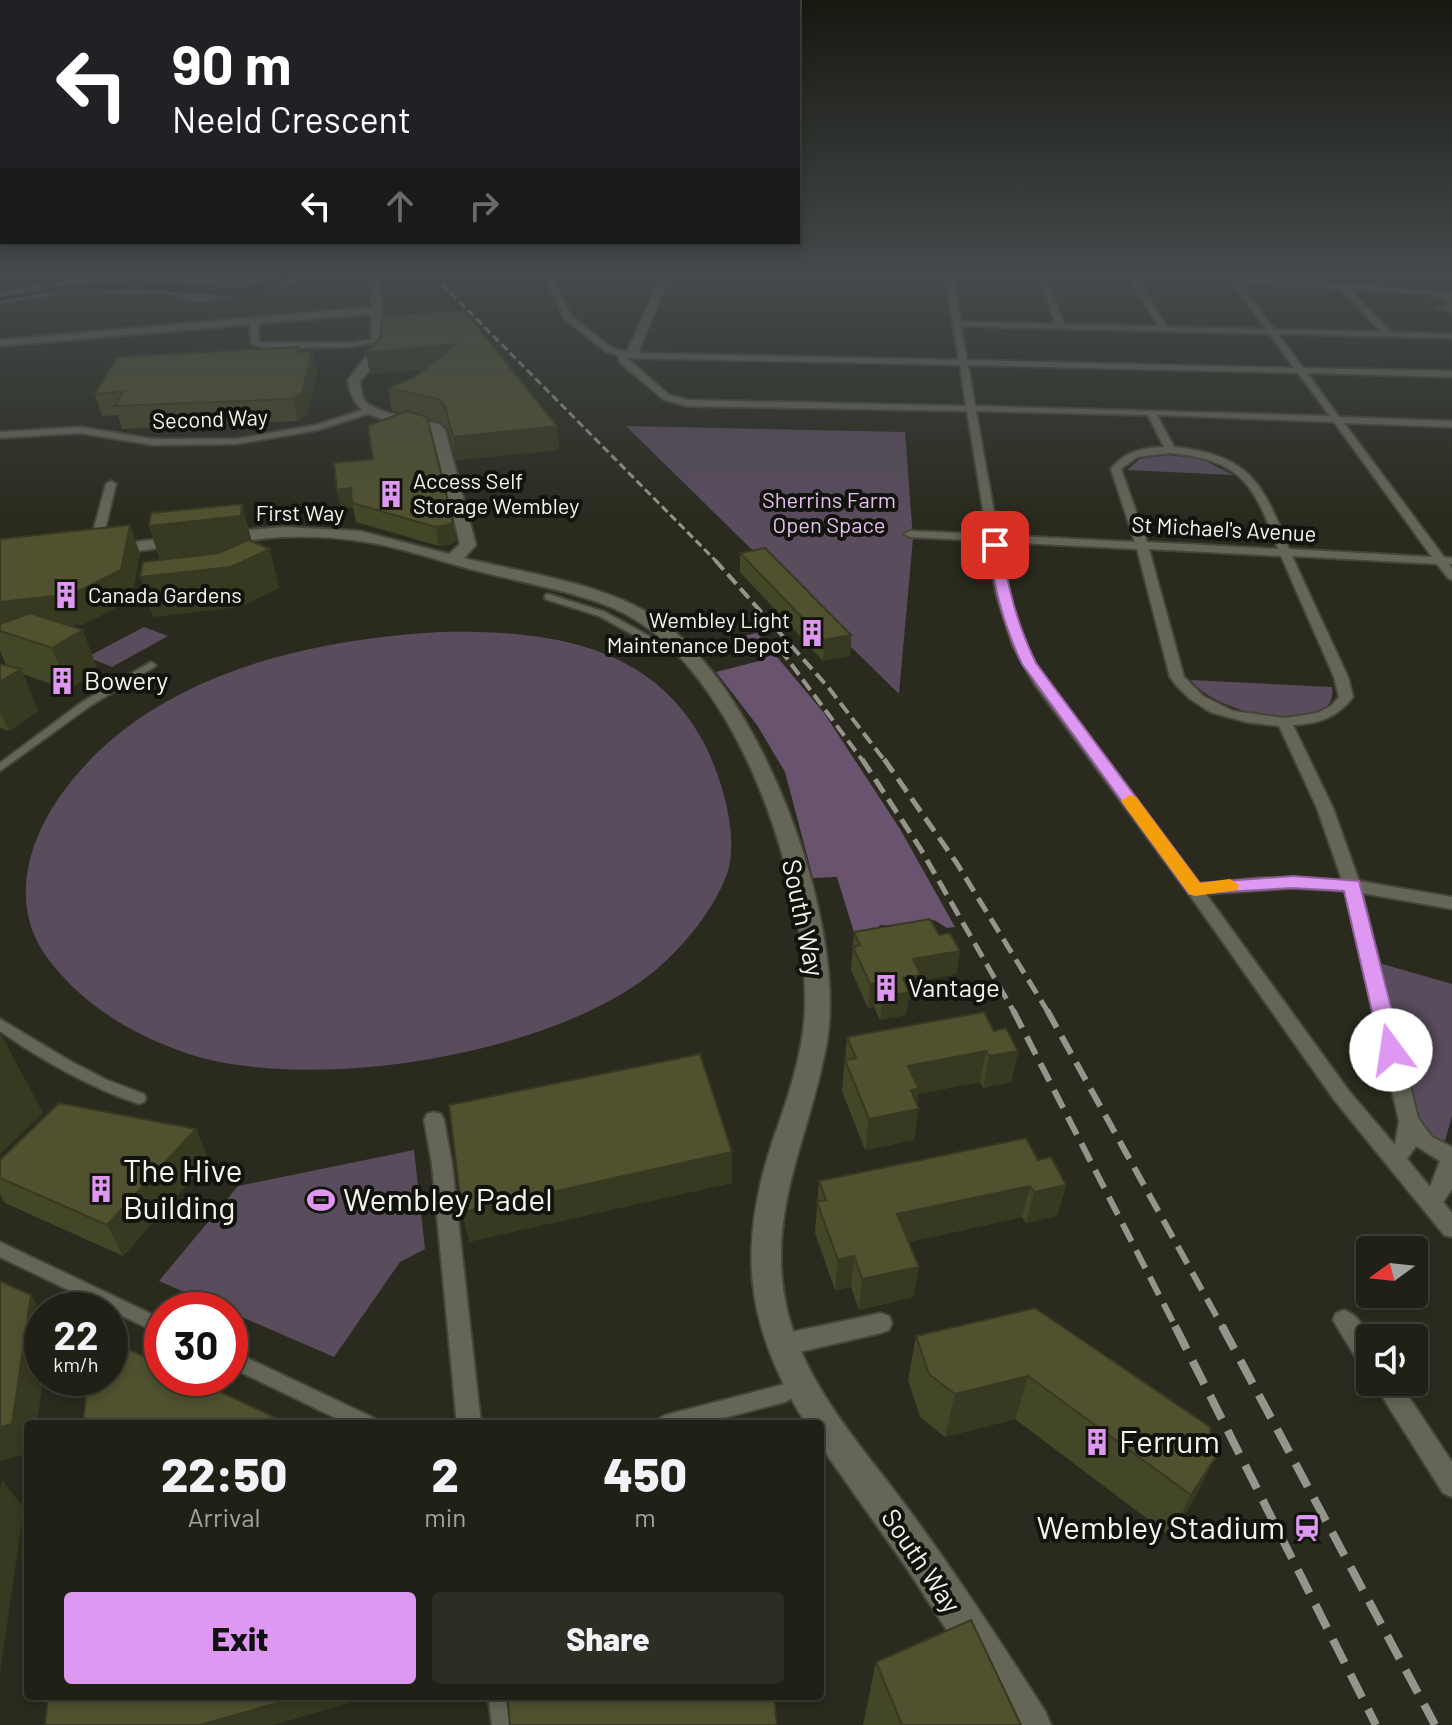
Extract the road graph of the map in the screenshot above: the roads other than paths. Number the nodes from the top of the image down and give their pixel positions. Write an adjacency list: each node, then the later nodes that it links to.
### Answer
1 (375, 356): 10 (main road)
2 (626, 356): 9 (street)
3 (684, 356): 6 (street)
4 (964, 356): 6 (street)
5 (1289, 356): 7 (street)
6 (965, 364): 7 (street); 9 (street)
7 (1300, 371): 8 (street); 12 (street)
8 (1452, 374)
9 (972, 408): 11 (street); 18 (street)
10 (371, 410): 14 (street, Second Way); 22 (main road)
11 (1151, 412): 12 (street); 15 (street)
12 (1336, 419): 13 (street); 23 (street)
13 (1452, 424)
14 (0, 435)
15 (1170, 450): 19 (street); 21 (street)
16 (111, 484): 20 (street)
17 (910, 534): 18 (street, St Michael's Avenue)
18 (994, 537): 19 (street, St Michael's Avenue); 31 (street)
19 (1142, 545): 21 (street, St Michael's Avenue); 28 (street)
20 (86, 552): 22 (main road, First Way)
21 (1285, 552): 23 (street, St Michael's Avenue); 28 (street)
22 (454, 558): 26 (main road, South Way)
23 (1446, 561): 24 (street)
24 (1452, 576)
25 (548, 597): 26 (street)
26 (678, 645): 46 (main road, South Way)
27 (151, 665): 29 (street)
28 (1284, 722): 30 (street)
29 (0, 768)
30 (1352, 885): 31 (street); 32 (street); 36 (street)
31 (1195, 890): 38 (street)
32 (1452, 903)
33 (0, 1024): 34 (street)
34 (139, 1098)
35 (434, 1120): 51 (street)
36 (1409, 1121): 37 (street); 38 (street)
37 (1452, 1156): 39 (street)
38 (1396, 1159): 39 (street)
39 (1432, 1202): 40 (street)
40 (1452, 1228)
41 (0, 1249): 42 (street)
42 (144, 1318)
43 (1344, 1320): 45 (street)
44 (881, 1323): 46 (street)
45 (1356, 1338)
46 (782, 1345): 53 (main road, South Way)
47 (248, 1367): 50 (street)
48 (785, 1393): 52 (street)
49 (1394, 1396): 55 (street)
50 (360, 1420)
51 (469, 1420)
52 (681, 1420)
53 (821, 1420)
54 (824, 1424): 58 (main road, South Way)
55 (1452, 1484)
56 (503, 1700): 57 (street)
57 (506, 1725)
58 (1031, 1725)

